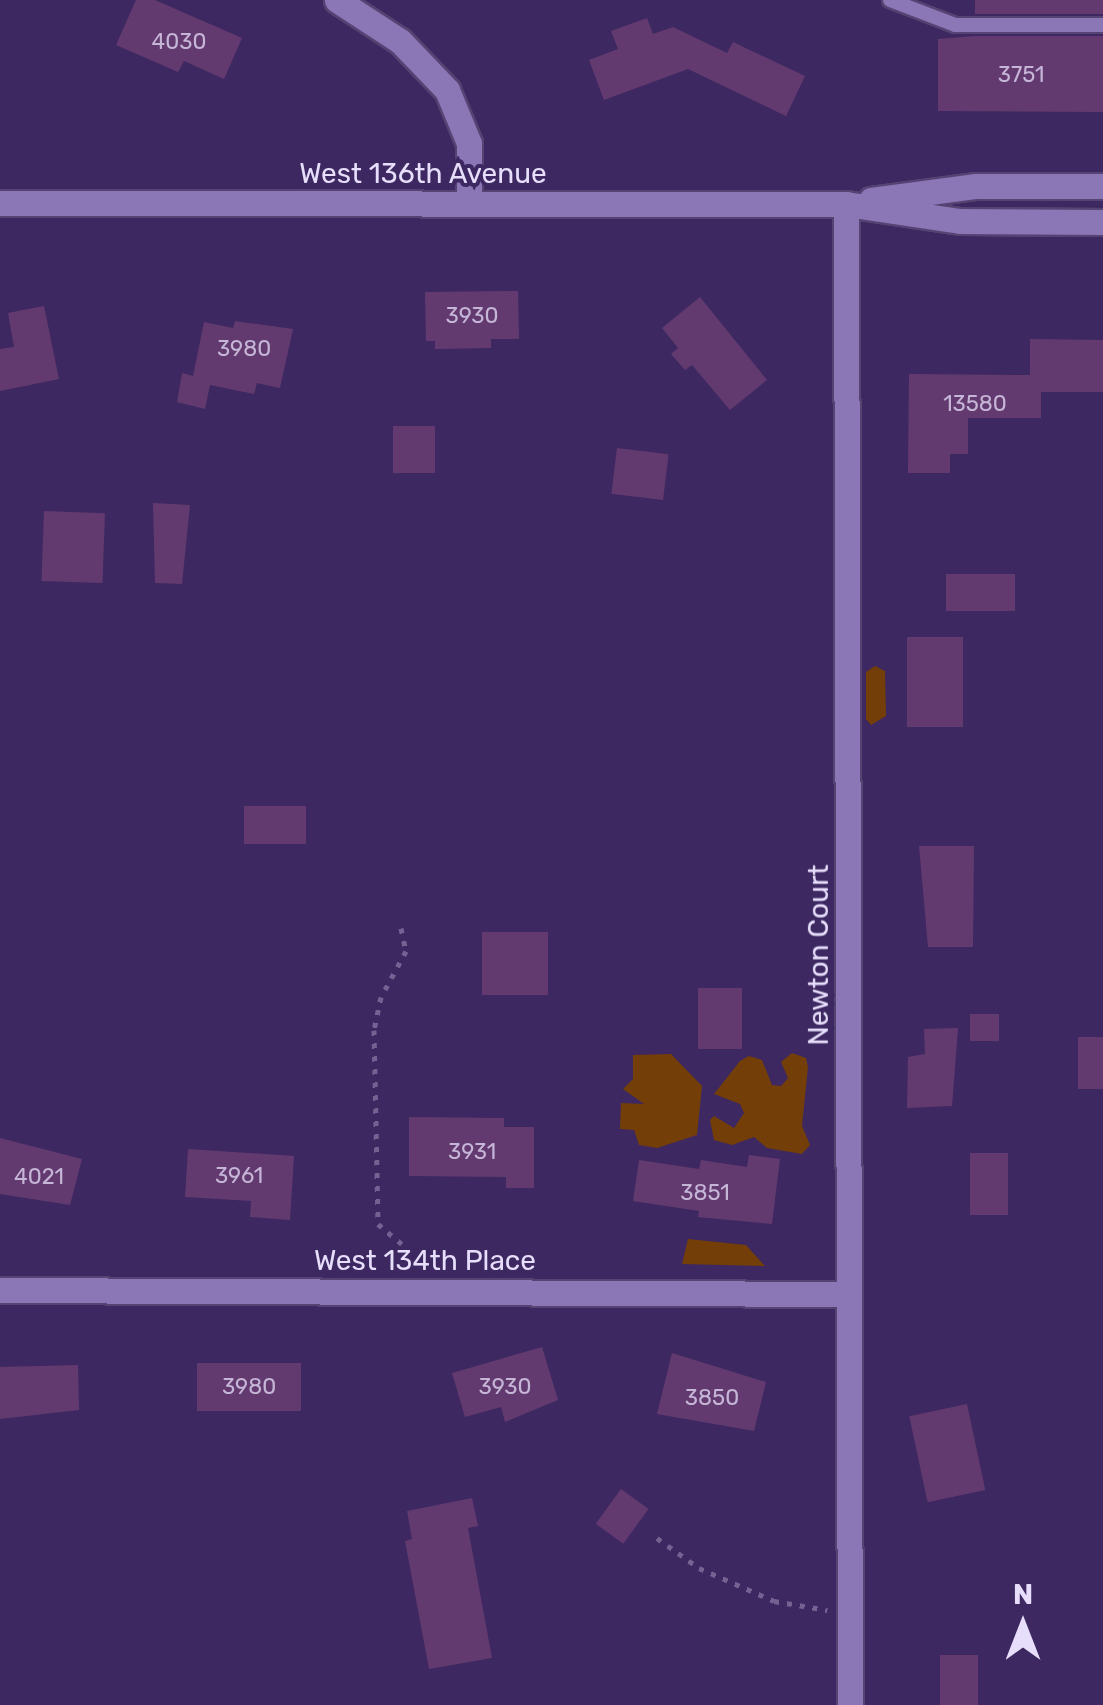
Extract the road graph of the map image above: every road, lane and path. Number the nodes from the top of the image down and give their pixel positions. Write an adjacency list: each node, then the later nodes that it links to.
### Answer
1 (337, 0): 6 (street)
2 (890, 0): 3 (lane)
3 (1103, 25)
4 (1103, 186): 7 (street, West 136th Avenue)
5 (0, 204): 6 (street, West 136th Avenue)
6 (469, 204): 7 (street, West 136th Avenue)
7 (846, 204): 8 (street, West 136th Avenue); 12 (street, Newton Court)
8 (1103, 222)
9 (400, 928): 10 (path)
10 (402, 1244)
11 (0, 1290): 12 (street, West 134th Place)
12 (849, 1294): 14 (street, Newton Court)
13 (657, 1538): 14 (path)
14 (850, 1611): 15 (street, Newton Court)
15 (850, 1705)

